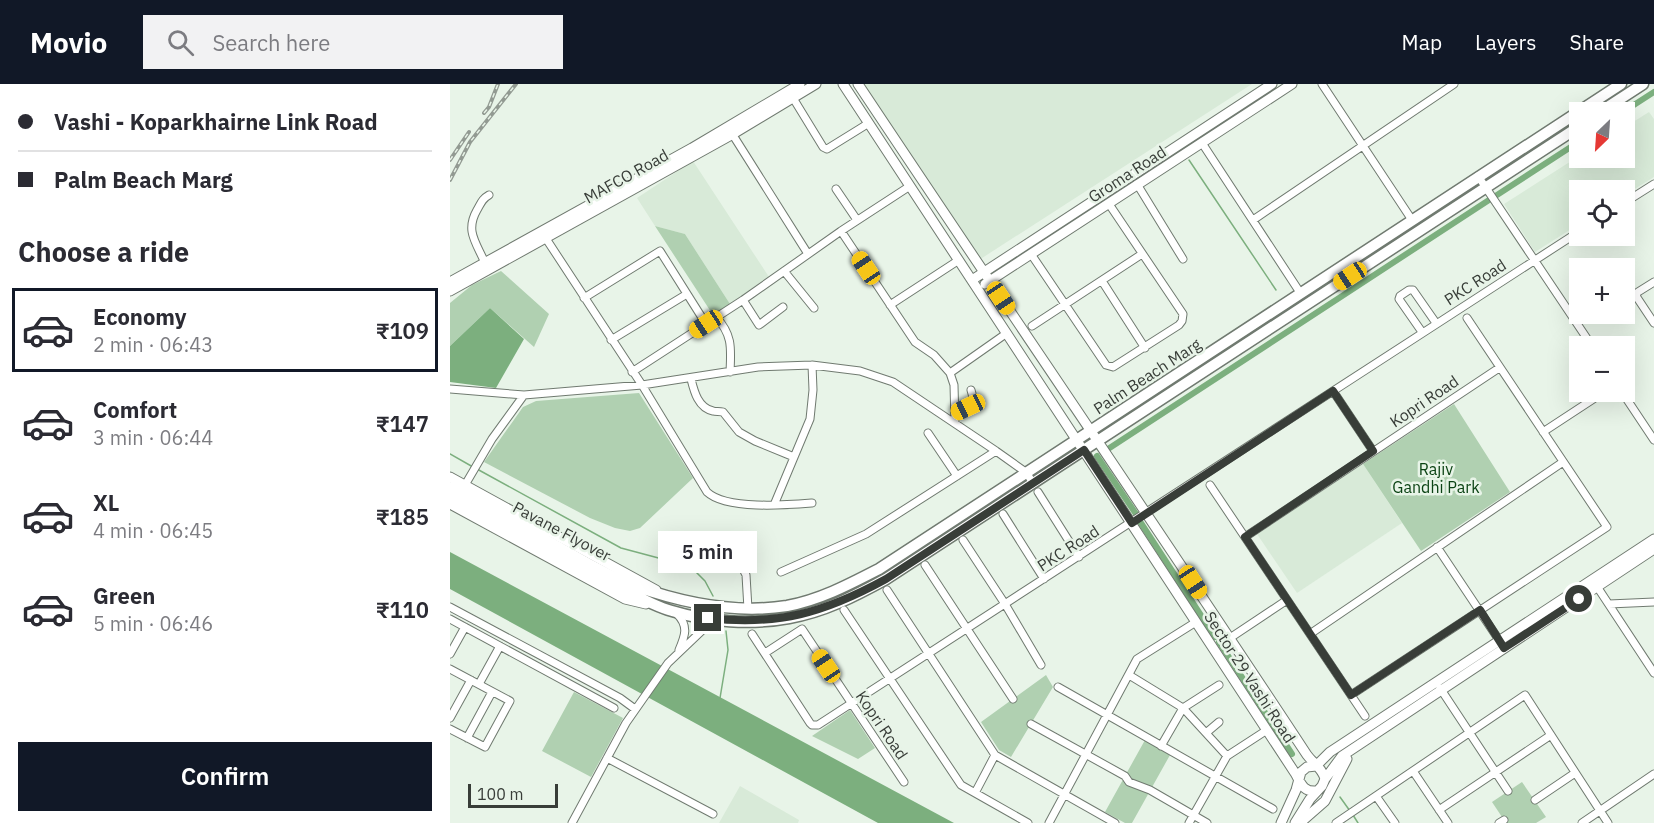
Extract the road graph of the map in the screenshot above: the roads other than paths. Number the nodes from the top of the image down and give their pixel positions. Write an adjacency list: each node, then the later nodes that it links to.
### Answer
1 (800, 84): 14 (main road, MAFCO Road)
2 (816, 84): 11 (main road, MAFCO Road)
3 (843, 84): 13 (main road, Sector 29 Vashi Road)
4 (858, 84): 41 (main road, Sector 29 Vashi Road)
5 (1272, 84): 41 (main road, Groma Road)
6 (1292, 84): 16 (main road, Groma Road)
7 (1322, 84): 17 (street)
8 (1454, 84): 17 (street)
9 (1621, 84): 18 (main road, Palm Beach Marg)
10 (1643, 84): 12 (main road)
11 (793, 98): 13 (street); 14 (main road, MAFCO Road)
12 (1615, 102)
13 (869, 123): 21 (main road, Sector 29 Vashi Road)
14 (730, 131): 31 (main road, MAFCO Road); 33 (street)
15 (1569, 133): 22 (main road, Palm Beach Marg)
16 (1202, 143): 19 (main road, Groma Road); 28 (street)
17 (1363, 146): 28 (street); 29 (street)
18 (1478, 176): 22 (street); 29 (main road, Palm Beach Marg)
19 (1137, 184): 26 (main road, Groma Road); 36 (street)
20 (1654, 184): 25 (street)
21 (910, 186): 27 (street); 38 (main road, Sector 29 Vashi Road)
22 (1486, 187): 37 (street); 88 (main road, Palm Beach Marg)
23 (836, 189): 27 (street)
24 (489, 195): 39 (street)
25 (1635, 195)
26 (1109, 204): 34 (main road, Groma Road); 35 (street)
27 (858, 220): 30 (street)
28 (1252, 220): 50 (street)
29 (1412, 220): 50 (main road, Palm Beach Marg)
30 (841, 231): 33 (street); 53 (street)
31 (544, 235): 39 (main road, MAFCO Road); 48 (main road, MAFCO Road); 51 (street)
32 (1569, 238): 37 (street, PKC Road)
33 (808, 254): 40 (street)
34 (1031, 254): 43 (main road, Groma Road); 54 (street)
35 (1142, 255): 44 (street); 67 (street)
36 (1183, 259)
37 (1534, 259): 59 (street, PKC Road); 65 (street)
38 (959, 260): 42 (main road, Sector 29 Vashi Road); 53 (street)
39 (486, 263): 45 (main road, MAFCO Road)
40 (784, 271): 52 (street); 56 (street)
41 (984, 273): 42 (main road, Groma Road); 43 (main road, Sector 29 Vashi Road)
42 (972, 280): 47 (main road, Sector 29 Vashi Road)
43 (990, 281): 47 (main road, Groma Road); 83 (main road, Sector 29 Vashi Road)
44 (1102, 281): 54 (street); 67 (street)
45 (450, 282)
46 (1654, 282): 60 (street)
47 (978, 289): 64 (main road, Sector 29 Vashi Road)
48 (450, 291)
49 (687, 294): 51 (street); 61 (street); 66 (street)
50 (1301, 294): 83 (main road, Palm Beach Marg)
51 (584, 298): 66 (street)
52 (743, 300): 55 (street); 57 (street)
53 (890, 305): 72 (street)
54 (1065, 305): 62 (street); 67 (street)
55 (783, 307)
56 (814, 308)
57 (716, 317): 61 (street); 71 (street)
58 (1467, 318): 69 (street)
59 (1436, 323): 63 (street, PKC Road); 63 (street)
60 (1654, 323)
61 (706, 324): 70 (street)
62 (1032, 326)
63 (1422, 332): 77 (street, PKC Road)
64 (1007, 333): 72 (street); 86 (main road, Sector 29 Vashi Road)
65 (1585, 336)
66 (611, 340): 70 (street)
67 (1145, 348)
68 (812, 365): 71 (street); 82 (street); 92 (street)
69 (1499, 368): 84 (street); 91 (street, Kopri Road)
70 (632, 372): 74 (street)
71 (730, 372): 73 (street)
72 (950, 373): 81 (street)
73 (691, 379): 74 (street); 92 (street)
74 (642, 385): 78 (street); 104 (street)
75 (450, 389): 78 (street)
76 (971, 390): 81 (street)
77 (1333, 391): 91 (street); 105 (street, PKC Road)
78 (524, 395): 97 (street)
79 (1589, 402): 84 (street)
80 (1629, 402): 87 (street)
81 (955, 413): 82 (street)
82 (955, 423): 90 (street)
83 (1090, 431): 86 (main road, Palm Beach Marg); 88 (main road, Sector 29 Vashi Road)
84 (1543, 432): 93 (street)
85 (928, 433): 95 (street)
86 (1077, 439): 89 (main road, Sector 29 Vashi Road); 94 (main road, Palm Beach Marg)
87 (1654, 440)
88 (1097, 442): 89 (main road, Palm Beach Marg); 105 (main road, Sector 29 Vashi Road)
89 (1084, 450): 100 (main road, Palm Beach Marg); 107 (main road, Sector 29 Vashi Road)
90 (996, 451): 94 (street); 95 (street)
91 (1373, 451): 108 (street, Kopri Road)
92 (794, 458): 104 (street)
93 (1563, 462): 112 (street); 131 (street)
94 (1026, 473): 100 (street); 129 (main road, Palm Beach Marg)
95 (957, 476): 116 (street)
96 (450, 477): 97 (main road)
97 (465, 485): 121 (main road)
98 (1210, 485): 108 (street)
99 (450, 487): 119 (main road, Pavane Flyover)
100 (1036, 488): 114 (street); 134 (main road, Palm Beach Marg)
101 (450, 496): 119 (main road, Pavane Flyover)
102 (812, 503): 104 (street)
103 (450, 504): 126 (main road)
104 (774, 505)
105 (1147, 513): 107 (street, PKC Road); 140 (main road, Sector 29 Vashi Road)
106 (1003, 514): 117 (street)
107 (1132, 523): 114 (street, PKC Road); 135 (main road, Sector 29 Vashi Road)
108 (1245, 537): 122 (street)
109 (1654, 539): 118 (main road)
110 (963, 540): 124 (street)
111 (731, 545): 129 (street)
112 (1437, 547): 131 (street); 139 (street)
113 (1654, 549): 118 (main road)
114 (1079, 557): 117 (street, PKC Road)
115 (925, 565): 137 (street)
116 (781, 572)
117 (1044, 579): 124 (street, PKC Road)
118 (1595, 583): 125 (street); 141 (main road)
119 (631, 589): 121 (main road, Pavane Flyover); 126 (main road, Pavane Flyover)
120 (887, 590): 145 (street)
121 (663, 594): 127 (main road, Palm Beach Marg)
122 (1287, 600): 139 (street); 140 (street)
123 (1654, 602): 125 (street)
124 (1005, 604): 137 (street, PKC Road); 147 (street)
125 (1609, 604): 149 (street)
126 (657, 606): 132 (main road, Palm Beach Marg)
127 (715, 606): 129 (main road, Palm Beach Marg); 134 (street)
128 (450, 607): 161 (street)
129 (748, 609)
130 (844, 610): 151 (street)
131 (1480, 610): 141 (street); 158 (street)
132 (673, 612): 134 (main road, Palm Beach Marg); 143 (street)
133 (450, 619): 136 (street)
134 (713, 619): 143 (street)
135 (1196, 622): 150 (street); 170 (main road, Sector 29 Vashi Road)
136 (465, 627): 142 (street); 146 (street)
137 (967, 629): 145 (street, PKC Road); 159 (street)
138 (752, 634): 144 (street, PKC Road)
139 (1310, 634): 158 (street)
140 (1230, 638): 181 (main road, Sector 29 Vashi Road)
141 (1502, 644): 155 (main road)
142 (500, 646): 153 (street); 162 (street)
143 (678, 652): 161 (street)
144 (765, 653): 160 (street, PKC Road); 160 (street, Kopri Road)
145 (929, 653): 151 (street, PKC Road); 178 (street)
146 (450, 654)
147 (1041, 665)
148 (450, 669): 152 (street)
149 (1654, 673)
150 (1129, 675): 163 (street); 164 (street)
151 (890, 679): 160 (street, PKC Road); 192 (street)
152 (471, 680): 153 (street); 166 (street)
153 (479, 684): 157 (street)
154 (1219, 685): 163 (street)
155 (1438, 686): 172 (street); 175 (main road); 181 (main road)
156 (1058, 687): 164 (street)
157 (492, 692): 174 (street); 174 (street)
158 (1351, 695): 165 (street)
159 (1013, 699)
160 (851, 703): 189 (street, Kopri Road)
161 (637, 707): 180 (street)
162 (614, 708)
163 (1183, 708): 171 (street); 176 (street)
164 (1107, 715): 176 (street); 177 (street)
165 (1365, 716)
166 (450, 718)
167 (1220, 722): 171 (street)
168 (1031, 724): 177 (street)
169 (450, 729): 174 (street)
170 (1267, 730): 179 (street); 188 (main road, Sector 29 Vashi Road)
171 (1206, 733): 179 (street)
172 (1470, 733): 173 (street); 182 (street); 183 (street)
173 (1551, 735): 183 (street); 184 (street)
174 (467, 738)
175 (1360, 743): 187 (main road); 209 (main road)
176 (1161, 746): 186 (street)
177 (1086, 754): 193 (street); 200 (street)
178 (995, 755): 192 (street); 193 (street)
179 (1227, 756): 186 (street)
180 (607, 758): 199 (street); 201 (street)
181 (1316, 766): 187 (main road); 188 (main road)
182 (1413, 771): 194 (street); 197 (street)
183 (1496, 772): 191 (street); 197 (street)
184 (1575, 773): 195 (street); 198 (street)
185 (1654, 774): 198 (street)
186 (1215, 776): 196 (street); 200 (street)
187 (1325, 778): 190 (main road)
188 (1299, 780): 190 (main road); 207 (main road)
189 (904, 782)
190 (1316, 791): 208 (main road)
191 (1508, 791)
192 (975, 793): 202 (street)
193 (1064, 794): 203 (street); 204 (street)
194 (1376, 796): 210 (street); 211 (street)
195 (1535, 800)
196 (1273, 809)
197 (1439, 810): 212 (street)
198 (1600, 810): 213 (street); 214 (street)
199 (712, 814)
200 (1194, 815): 205 (street); 206 (street)
201 (572, 823)
202 (1028, 823)
203 (1048, 823)
204 (1115, 823)
205 (1189, 823)
206 (1208, 823)
207 (1281, 823)
208 (1295, 823)
209 (1300, 823)
210 (1337, 823)
211 (1395, 823)
212 (1448, 823)
213 (1582, 823)
214 (1608, 823)

